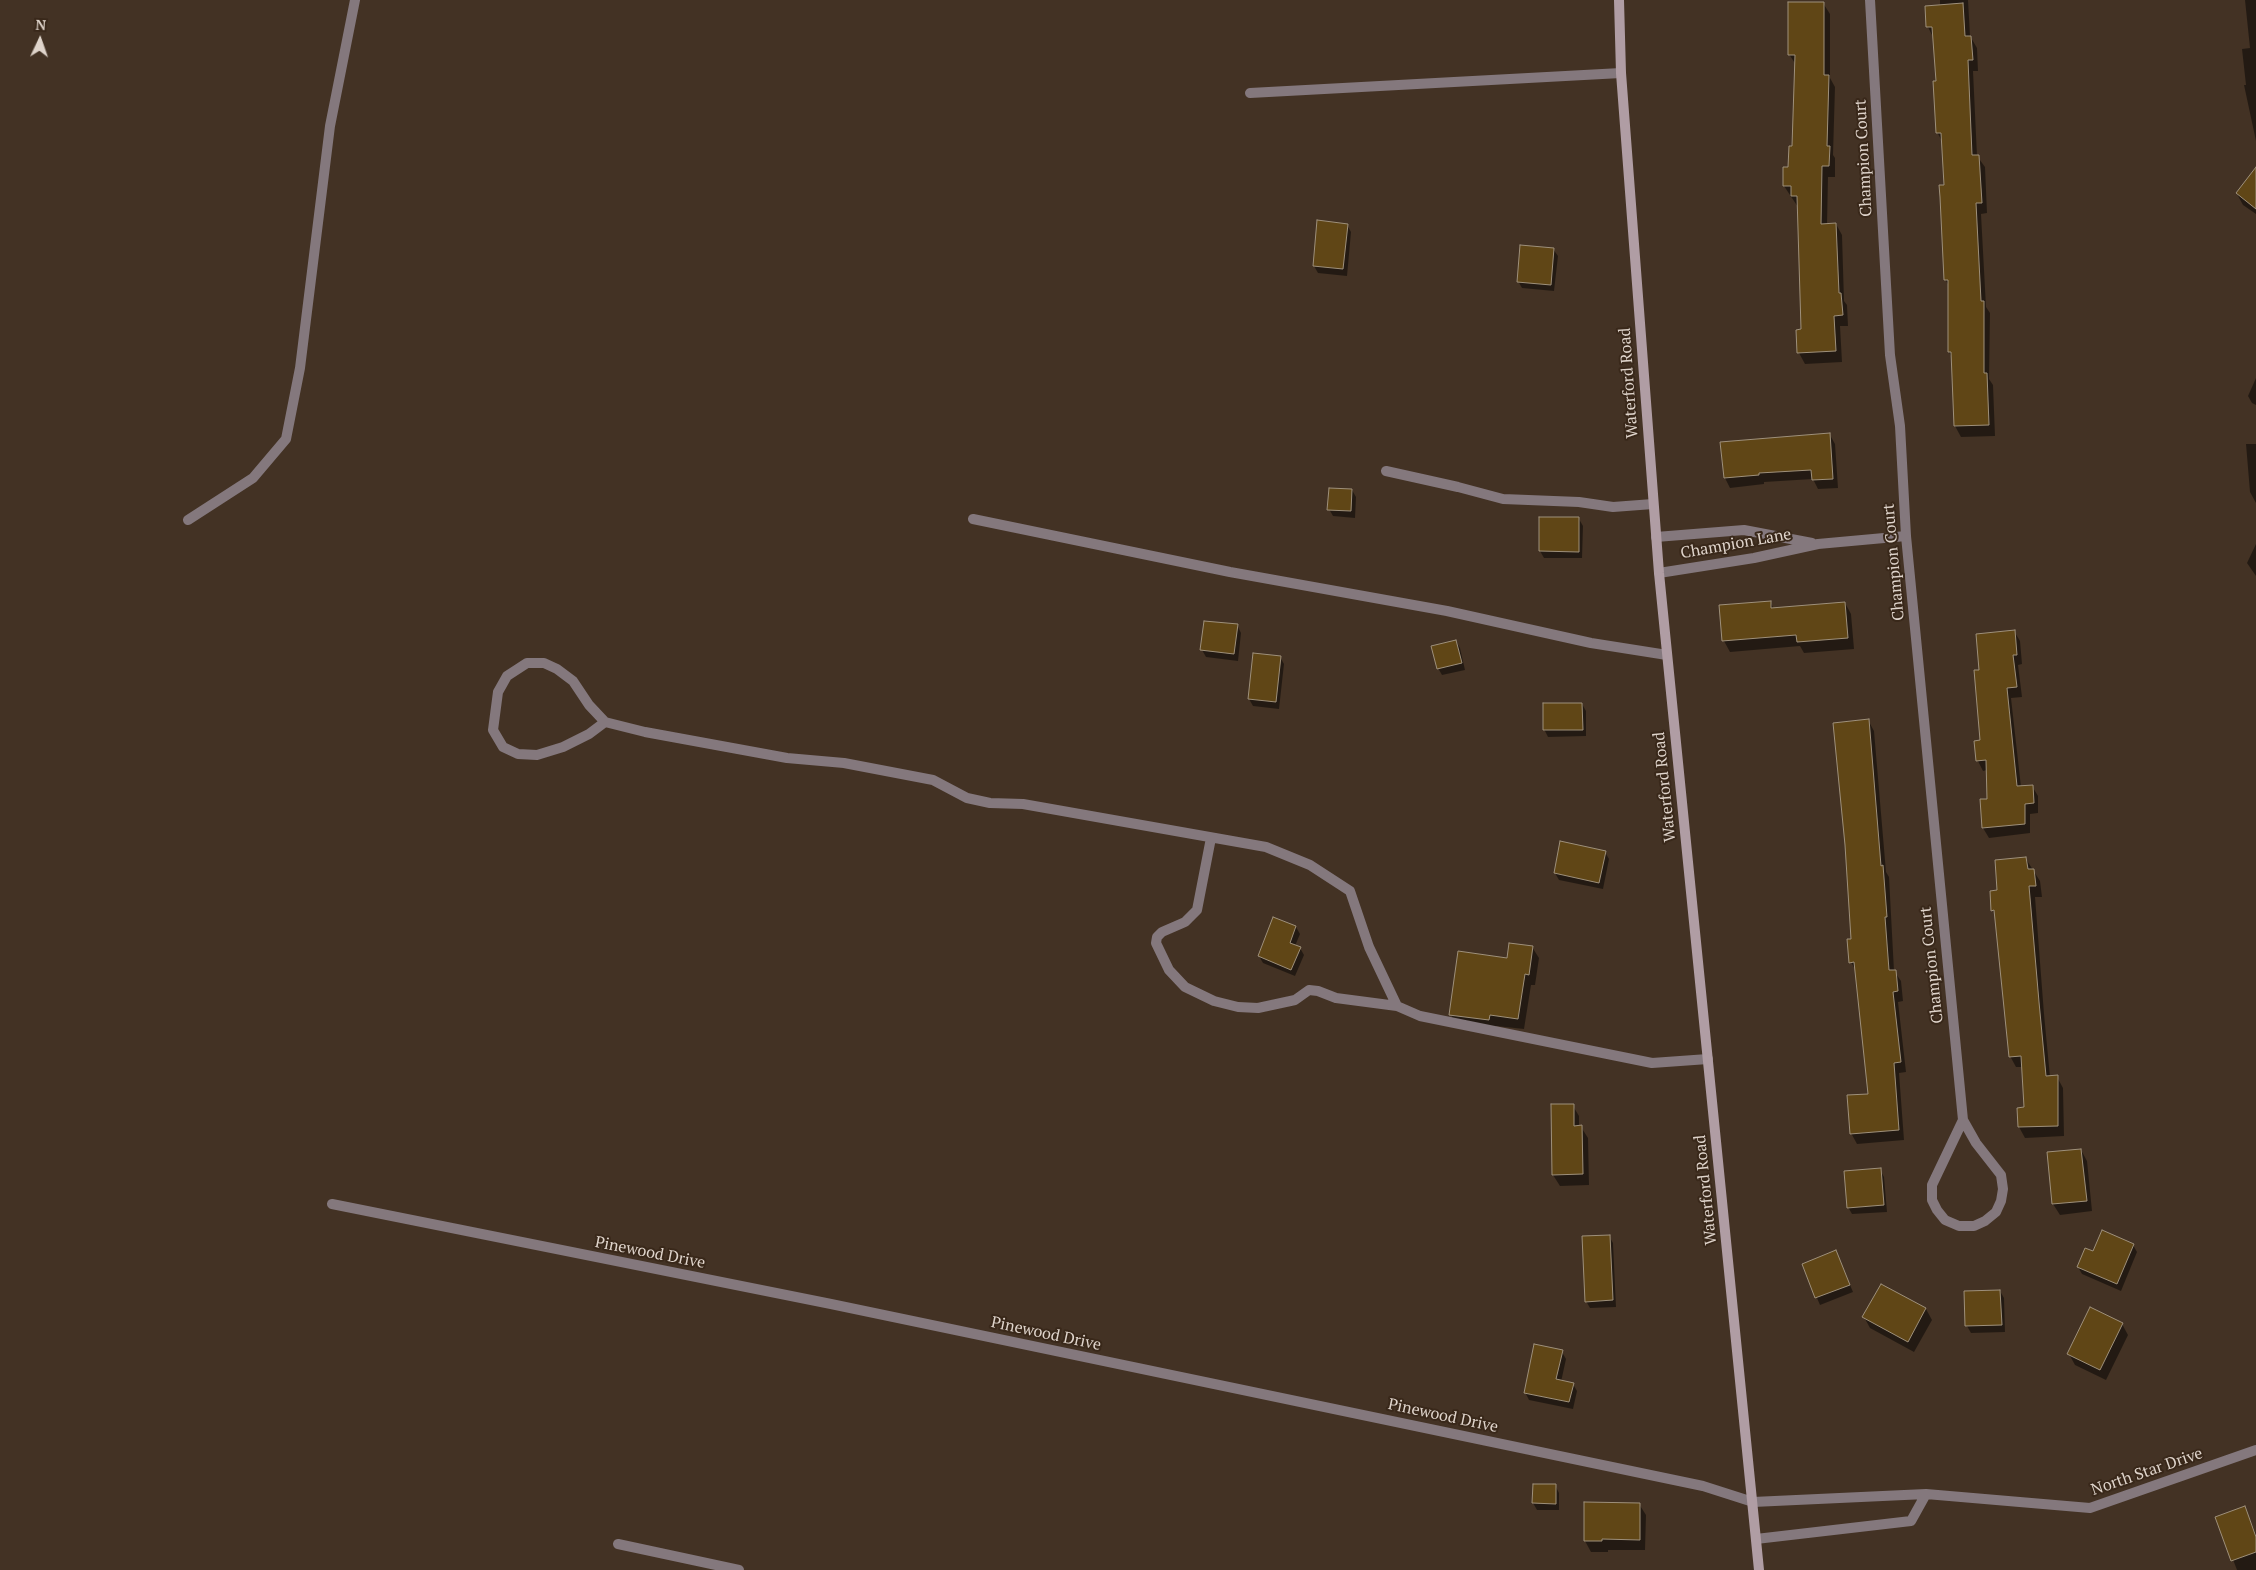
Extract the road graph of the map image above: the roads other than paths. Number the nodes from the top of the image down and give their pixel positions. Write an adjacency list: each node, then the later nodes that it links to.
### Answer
1 (355, 0): 9 (street)
2 (1619, 0): 4 (main road, Waterford Road)
3 (1870, 0): 10 (street, Champion Court)
4 (1621, 73): 5 (street); 7 (main road, Waterford Road)
5 (1250, 93)
6 (1386, 471): 7 (street)
7 (1653, 504): 11 (main road, Waterford Road)
8 (973, 518): 14 (street)
9 (188, 520)
10 (1906, 536): 12 (street, Champion Lane); 19 (street, Champion Court)
11 (1656, 537): 12 (street, Champion Lane); 13 (main road, Waterford Road)
12 (1818, 544): 13 (street, Champion Lane)
13 (1659, 573): 14 (main road, Waterford Road)
14 (1667, 655): 18 (main road, Waterford Road)
15 (605, 722): 15 (street); 16 (street)
16 (1211, 838): 17 (street); 17 (street)
17 (1397, 1006): 18 (street)
18 (1708, 1059): 23 (main road, Waterford Road)
19 (1963, 1120): 19 (street, Champion Court)
20 (332, 1204): 23 (street, Pinewood Drive)
21 (2256, 1450): 22 (street, North Star Drive)
22 (1926, 1494): 23 (street, North Star Drive); 24 (street)
23 (1752, 1502): 24 (main road, Waterford Road)
24 (1756, 1539): 27 (main road, Waterford Road)
25 (618, 1544): 26 (street)
26 (739, 1570)
27 (1759, 1570)

